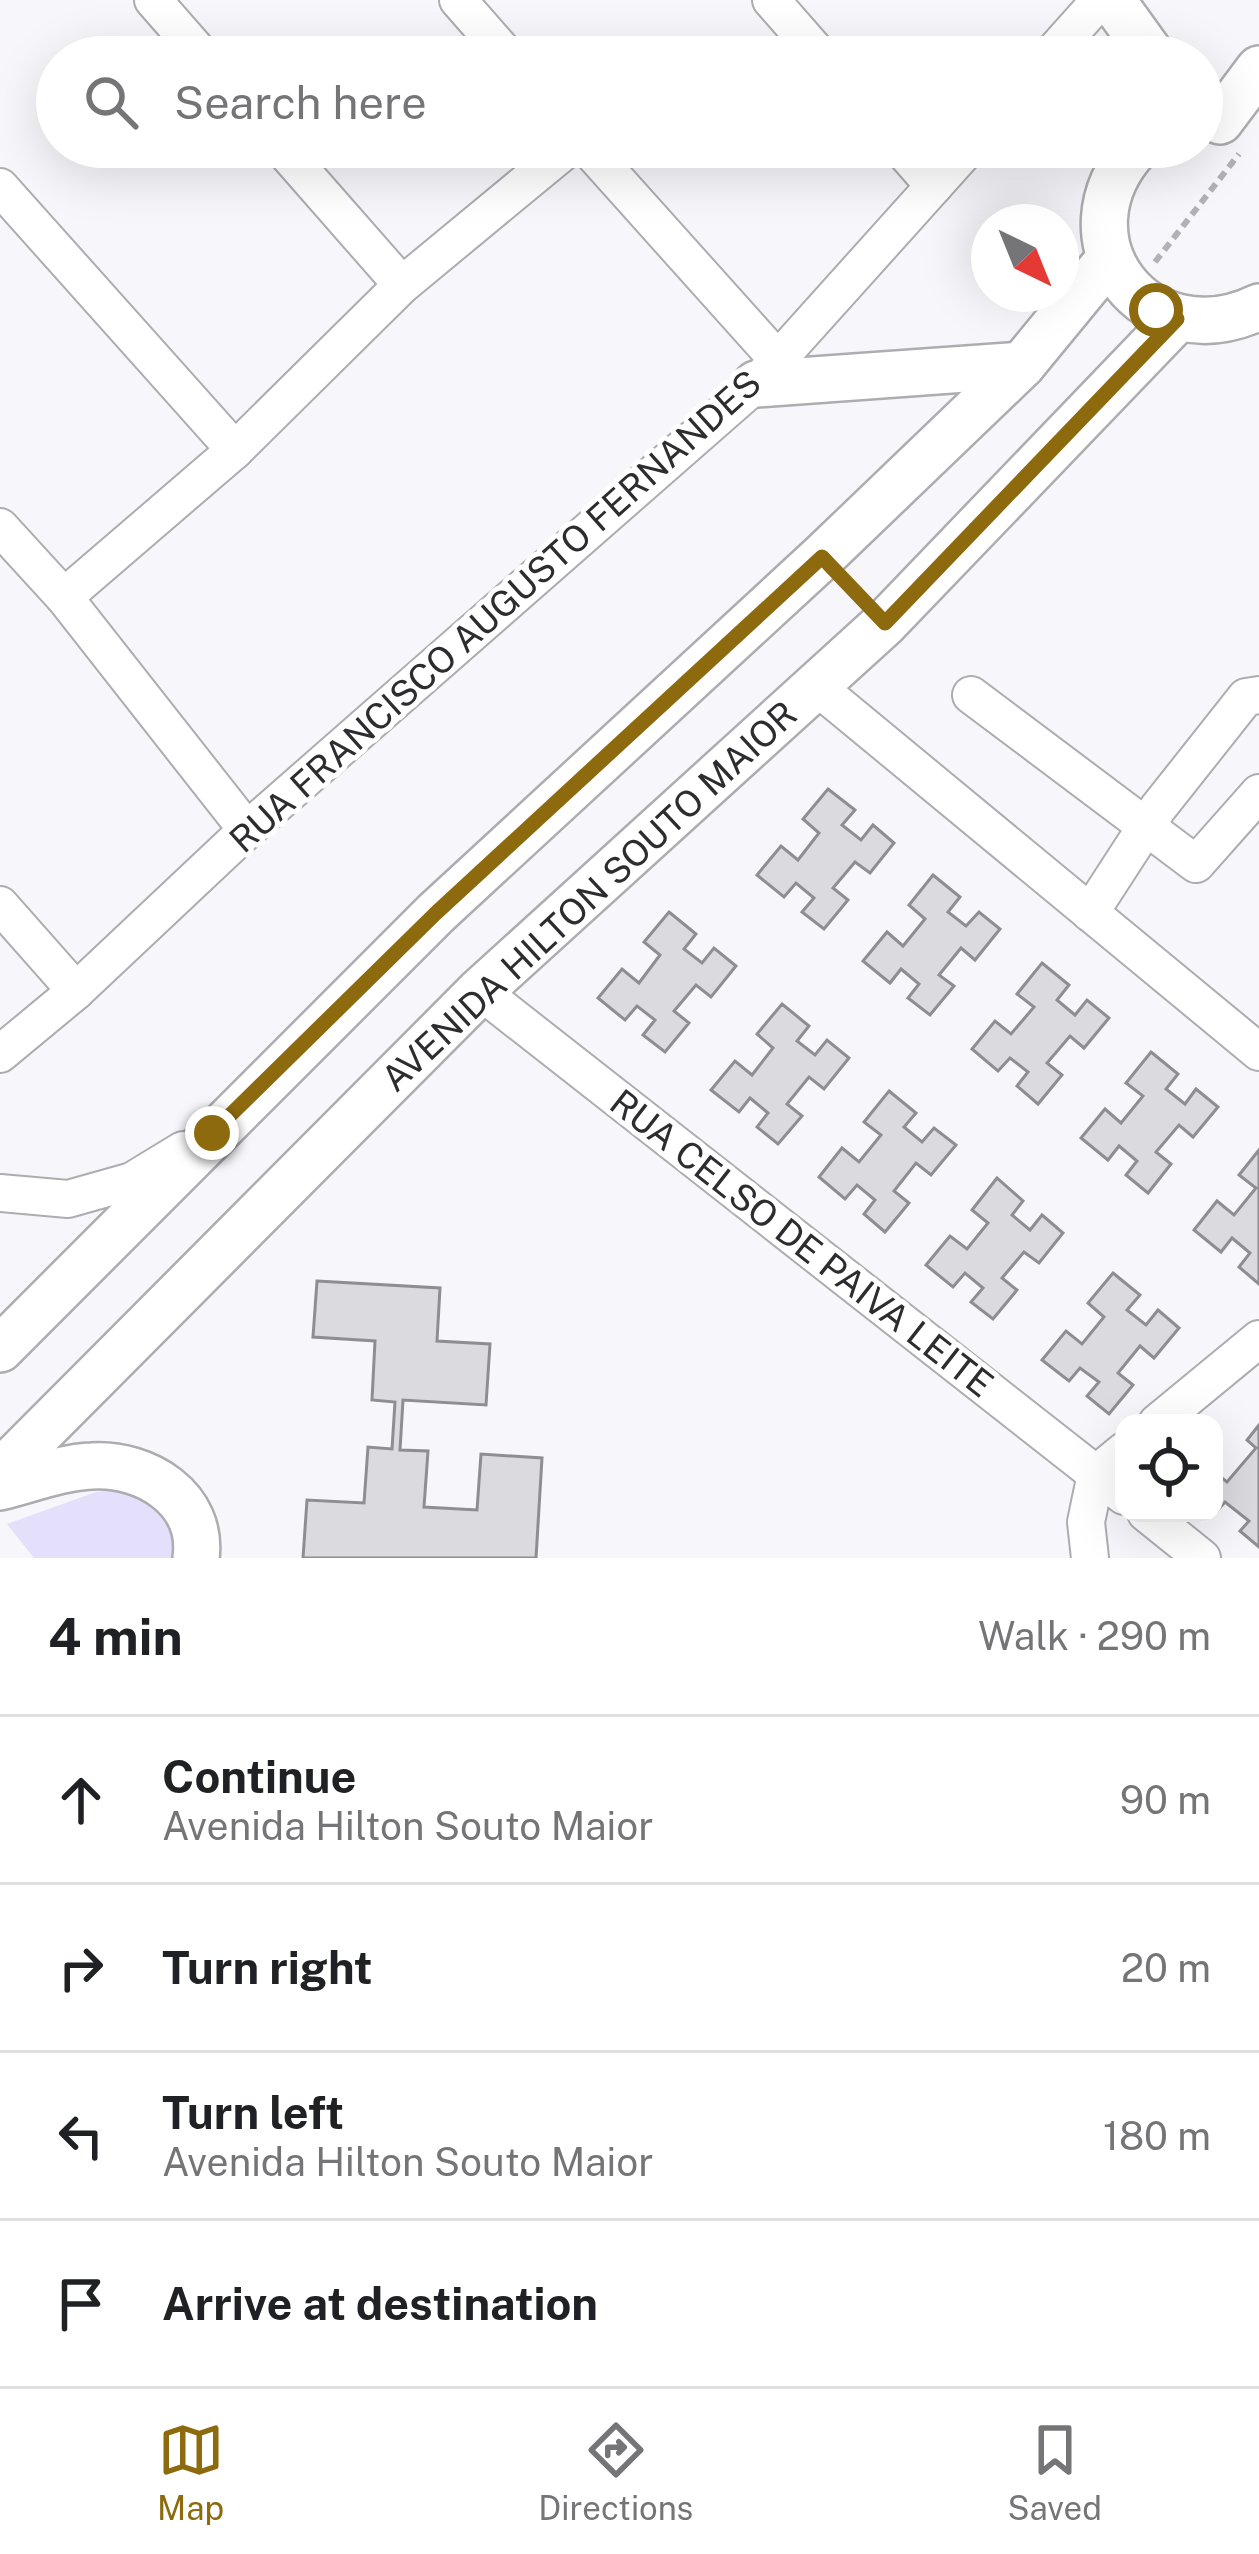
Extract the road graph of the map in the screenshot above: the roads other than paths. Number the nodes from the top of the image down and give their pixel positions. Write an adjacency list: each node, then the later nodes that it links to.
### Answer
1 (153, 0): 6 (street)
2 (458, 0): 7 (street)
3 (771, 0): 8 (street)
4 (1100, 0): 9 (street)
5 (1111, 0): 10 (main road); 11 (main road)
6 (185, 36)
7 (490, 36)
8 (803, 36)
9 (1068, 36)
10 (1119, 36)
11 (1138, 36)
12 (1259, 69): 13 (main road)
13 (1227, 125)
14 (299, 168): 23 (street)
15 (544, 168): 23 (street)
16 (604, 168): 27 (street)
17 (918, 168): 20 (street)
18 (950, 168): 20 (street, RUA FRANCISCO AUGUSTO FERNANDES)
19 (1120, 168): 22 (main road)
20 (934, 186): 27 (street, RUA FRANCISCO AUGUSTO FERNANDES)
21 (0, 187): 28 (street)
22 (1110, 258): 25 (main road); 26 (main road)
23 (402, 285): 28 (street)
24 (1259, 307): 25 (main road)
25 (1177, 319): 31 (main road, AVENIDA HILTON SOUTO MAIOR)
26 (1022, 365): 27 (main road); 43 (main road)
27 (766, 371): 36 (street, RUA FRANCISCO AUGUSTO FERNANDES)
28 (235, 450): 30 (street)
29 (0, 527): 30 (street)
30 (64, 597): 36 (street)
31 (817, 687): 38 (street); 40 (main road, AVENIDA HILTON SOUTO MAIOR)
32 (1259, 694): 35 (street)
33 (970, 695): 35 (street)
34 (1259, 793): 35 (street)
35 (1146, 828): 38 (street)
36 (247, 830): 39 (street, RUA FRANCISCO AUGUSTO FERNANDES)
37 (0, 905): 39 (street)
38 (1090, 913): 41 (street)
39 (76, 991): 42 (street, RUA FRANCISCO AUGUSTO FERNANDES)
40 (480, 991): 48 (main road, AVENIDA HILTON SOUTO MAIOR); 49 (street, RUA CELSO DE PAIVA LEITE)
41 (1259, 1052)
42 (0, 1054)
43 (212, 1133): 44 (street); 46 (main road)
44 (0, 1193)
45 (1259, 1339): 47 (street)
46 (0, 1349)
47 (1168, 1414)
48 (0, 1473)
49 (1115, 1473): 53 (street)
50 (0, 1487): 52 (main road)
51 (1157, 1522): 54 (street)
52 (196, 1558)
53 (1090, 1558)
54 (1202, 1558)

